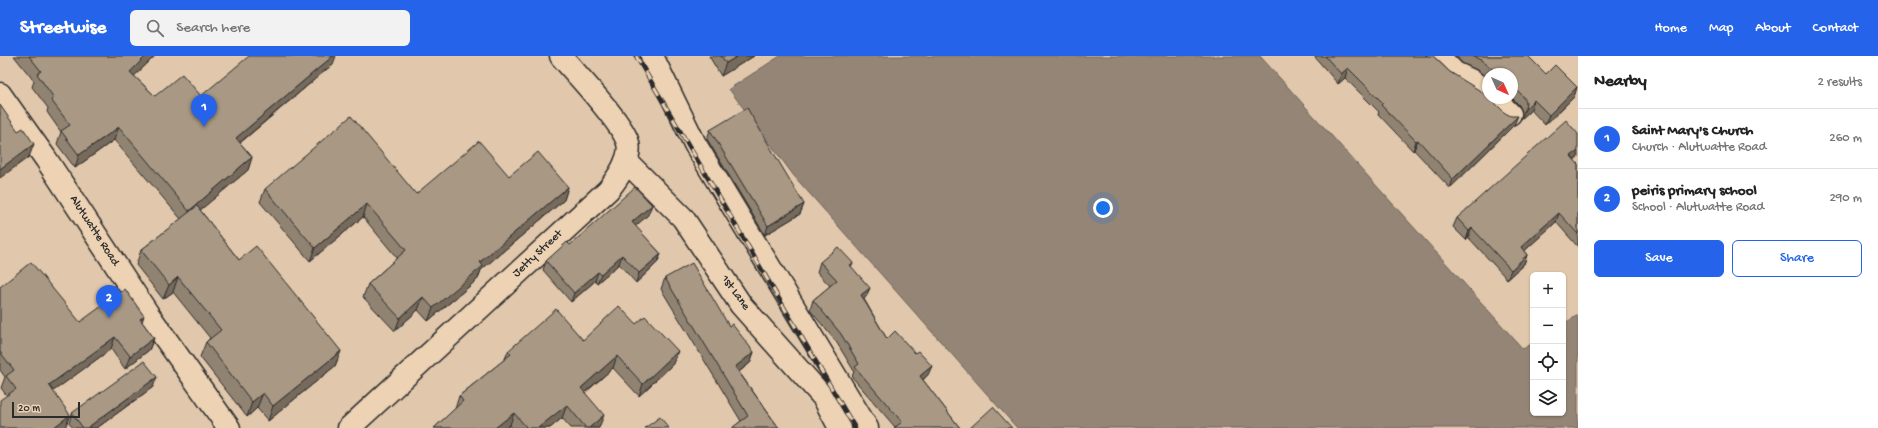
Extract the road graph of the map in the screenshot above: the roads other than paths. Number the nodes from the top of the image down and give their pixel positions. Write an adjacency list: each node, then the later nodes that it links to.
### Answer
1 (561, 56): 8 (street, Jetty Street)
2 (652, 56): 12 (street)
3 (1438, 56): 4 (street)
4 (1482, 89)
5 (0, 94): 9 (street, Alutwatte Road)
6 (1500, 104): 7 (street)
7 (1510, 114)
8 (626, 161): 10 (street, Jetty Street); 11 (street, 1st Lane)
9 (229, 428)
10 (349, 428)
11 (840, 428)
12 (867, 428)

